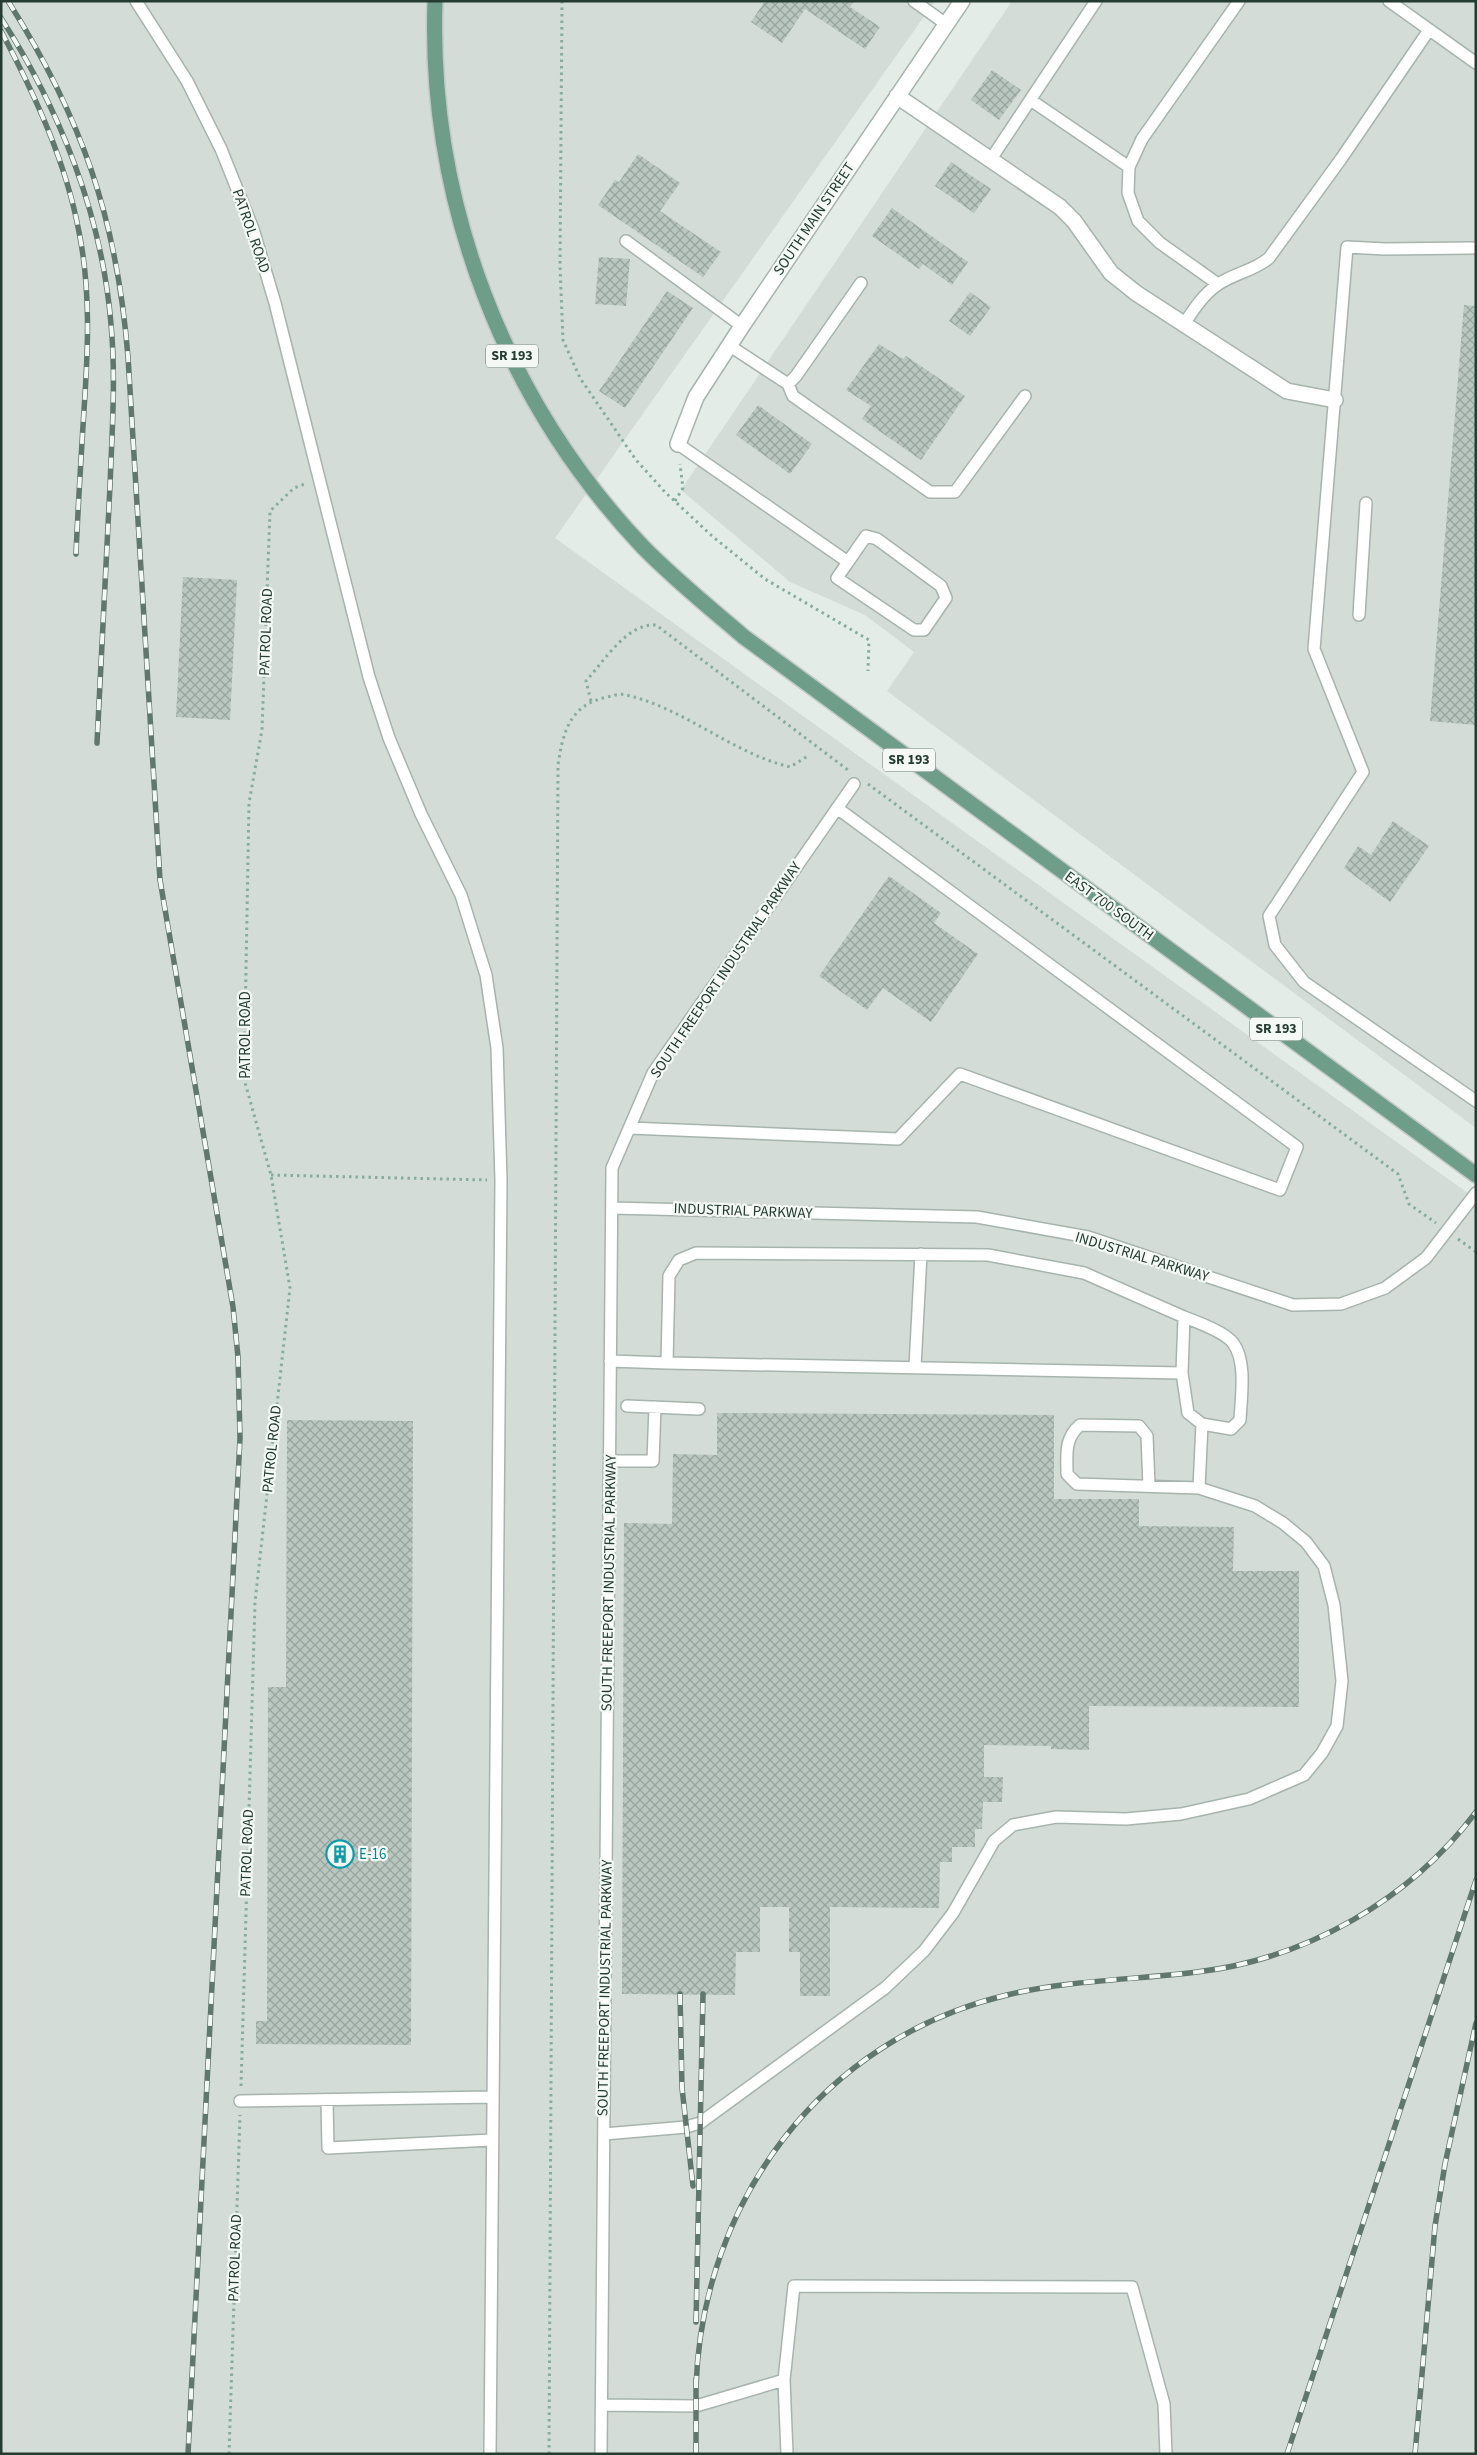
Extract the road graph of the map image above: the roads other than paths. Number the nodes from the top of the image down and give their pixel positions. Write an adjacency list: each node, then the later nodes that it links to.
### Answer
1 (136, 1): 49 (lane, PATROL ROAD)
2 (435, 1): 33 (main road, EAST 700 SOUTH / SR 193)
3 (914, 1): 8 (lane)
4 (962, 1): 8 (street, SOUTH MAIN STREET)
5 (1096, 1): 12 (lane)
6 (1239, 1): 14 (lane)
7 (1389, 1): 9 (lane)
8 (946, 24): 11 (street, SOUTH MAIN STREET)
9 (1429, 30): 10 (lane); 18 (lane)
10 (1476, 63)
11 (897, 96): 13 (street); 20 (street, SOUTH MAIN STREET)
12 (1032, 101): 13 (lane); 14 (lane)
13 (991, 159): 19 (street)
14 (1129, 167): 18 (lane)
15 (626, 241): 20 (lane)
16 (1473, 248): 24 (lane)
17 (861, 283): 22 (lane)
18 (1218, 284): 19 (lane)
19 (1184, 324): 24 (street)
20 (742, 326): 21 (street, SOUTH MAIN STREET)
21 (730, 346): 22 (lane); 25 (street, SOUTH MAIN STREET)
22 (788, 384): 23 (lane)
23 (1025, 396)
24 (1335, 400): 31 (lane)
25 (678, 444): 27 (lane)
26 (1366, 503): 28 (lane)
27 (848, 562): 27 (lane)
28 (1359, 615)
29 (856, 779): 30 (lane, SOUTH FREEPORT INDUSTRIAL PARKWAY)
30 (837, 808): 32 (lane, SOUTH FREEPORT INDUSTRIAL PARKWAY); 32 (lane)
31 (1475, 1100)
32 (629, 1128): 35 (lane, SOUTH FREEPORT INDUSTRIAL PARKWAY)
33 (1476, 1175)
34 (1476, 1193): 35 (lane, INDUSTRIAL PARKWAY)
35 (612, 1208): 38 (lane, SOUTH FREEPORT INDUSTRIAL PARKWAY)
36 (922, 1254): 37 (lane); 39 (lane); 40 (lane)
37 (1184, 1316): 41 (lane); 45 (lane)
38 (610, 1361): 39 (lane); 46 (lane, SOUTH FREEPORT INDUSTRIAL PARKWAY)
39 (667, 1364): 40 (lane)
40 (915, 1367): 41 (lane)
41 (1182, 1373): 45 (lane)
42 (627, 1406): 43 (lane)
43 (655, 1407): 44 (lane); 46 (lane)
44 (699, 1409)
45 (1202, 1424): 48 (lane)
46 (610, 1461): 52 (lane, SOUTH FREEPORT INDUSTRIAL PARKWAY)
47 (1149, 1486): 47 (lane); 48 (lane)
48 (1199, 1488): 52 (lane)
49 (493, 2097): 51 (lane); 53 (lane, PATROL ROAD)
50 (240, 2101): 51 (lane)
51 (327, 2101): 53 (lane)
52 (604, 2134): 55 (lane, SOUTH FREEPORT INDUSTRIAL PARKWAY)
53 (492, 2140): 56 (lane, PATROL ROAD)
54 (784, 2380): 55 (lane); 58 (lane); 59 (lane)
55 (602, 2405): 57 (lane, SOUTH FREEPORT INDUSTRIAL PARKWAY)
56 (490, 2454)
57 (601, 2454)
58 (787, 2454)
59 (1166, 2454)

